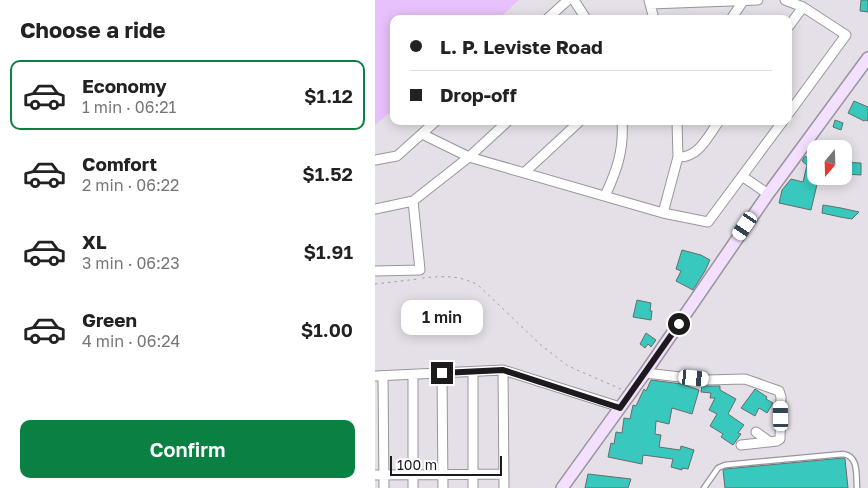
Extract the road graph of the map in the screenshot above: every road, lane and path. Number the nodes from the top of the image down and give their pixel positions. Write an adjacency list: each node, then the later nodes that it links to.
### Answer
1 (568, 0): 9 (street)
2 (574, 0): 10 (street)
3 (697, 0): 4 (street); 7 (street)
4 (744, 0): 5 (street); 12 (street)
5 (758, 0)
6 (785, 0): 8 (street)
7 (650, 2): 11 (street)
8 (803, 7): 13 (street); 15 (street)
9 (551, 15)
10 (583, 15)
11 (653, 15)
12 (734, 15)
13 (792, 22)
14 (868, 58): 29 (main road)
15 (792, 109)
16 (432, 125): 23 (street)
17 (504, 125): 24 (street)
18 (576, 125): 27 (street)
19 (622, 125): 30 (street)
20 (677, 125): 25 (street)
21 (716, 125): 25 (street)
22 (780, 125): 28 (street)
23 (423, 134): 24 (street); 26 (street)
24 (469, 157): 27 (street); 31 (street)
25 (678, 157): 33 (street)
26 (375, 160)
27 (525, 172): 30 (street)
28 (742, 176): 29 (street); 33 (street)
29 (768, 194): 39 (main road)
30 (605, 196): 33 (street)
31 (413, 201): 32 (street); 34 (street)
32 (375, 209)
33 (663, 213)
34 (375, 271)
35 (375, 284): 42 (path)
36 (503, 370): 37 (street); 43 (street); 49 (street)
37 (473, 372): 38 (street); 48 (street)
38 (442, 373): 40 (street); 47 (street)
39 (645, 373): 42 (main road); 45 (street)
40 (413, 375): 41 (street); 51 (street)
41 (379, 376): 50 (street)
42 (631, 393): 43 (main road)
43 (620, 408): 57 (main road)
44 (756, 432): 45 (street)
45 (771, 442): 46 (street)
46 (741, 445)
47 (443, 474): 48 (street); 51 (street); 54 (street)
48 (473, 474): 49 (street); 55 (street)
49 (504, 474): 56 (street)
50 (379, 475): 51 (street); 52 (street)
51 (413, 475): 53 (street)
52 (384, 488)
53 (413, 488)
54 (443, 488)
55 (473, 488)
56 (504, 488)
57 (562, 488)
58 (704, 488): 59 (lane)
59 (857, 488)

